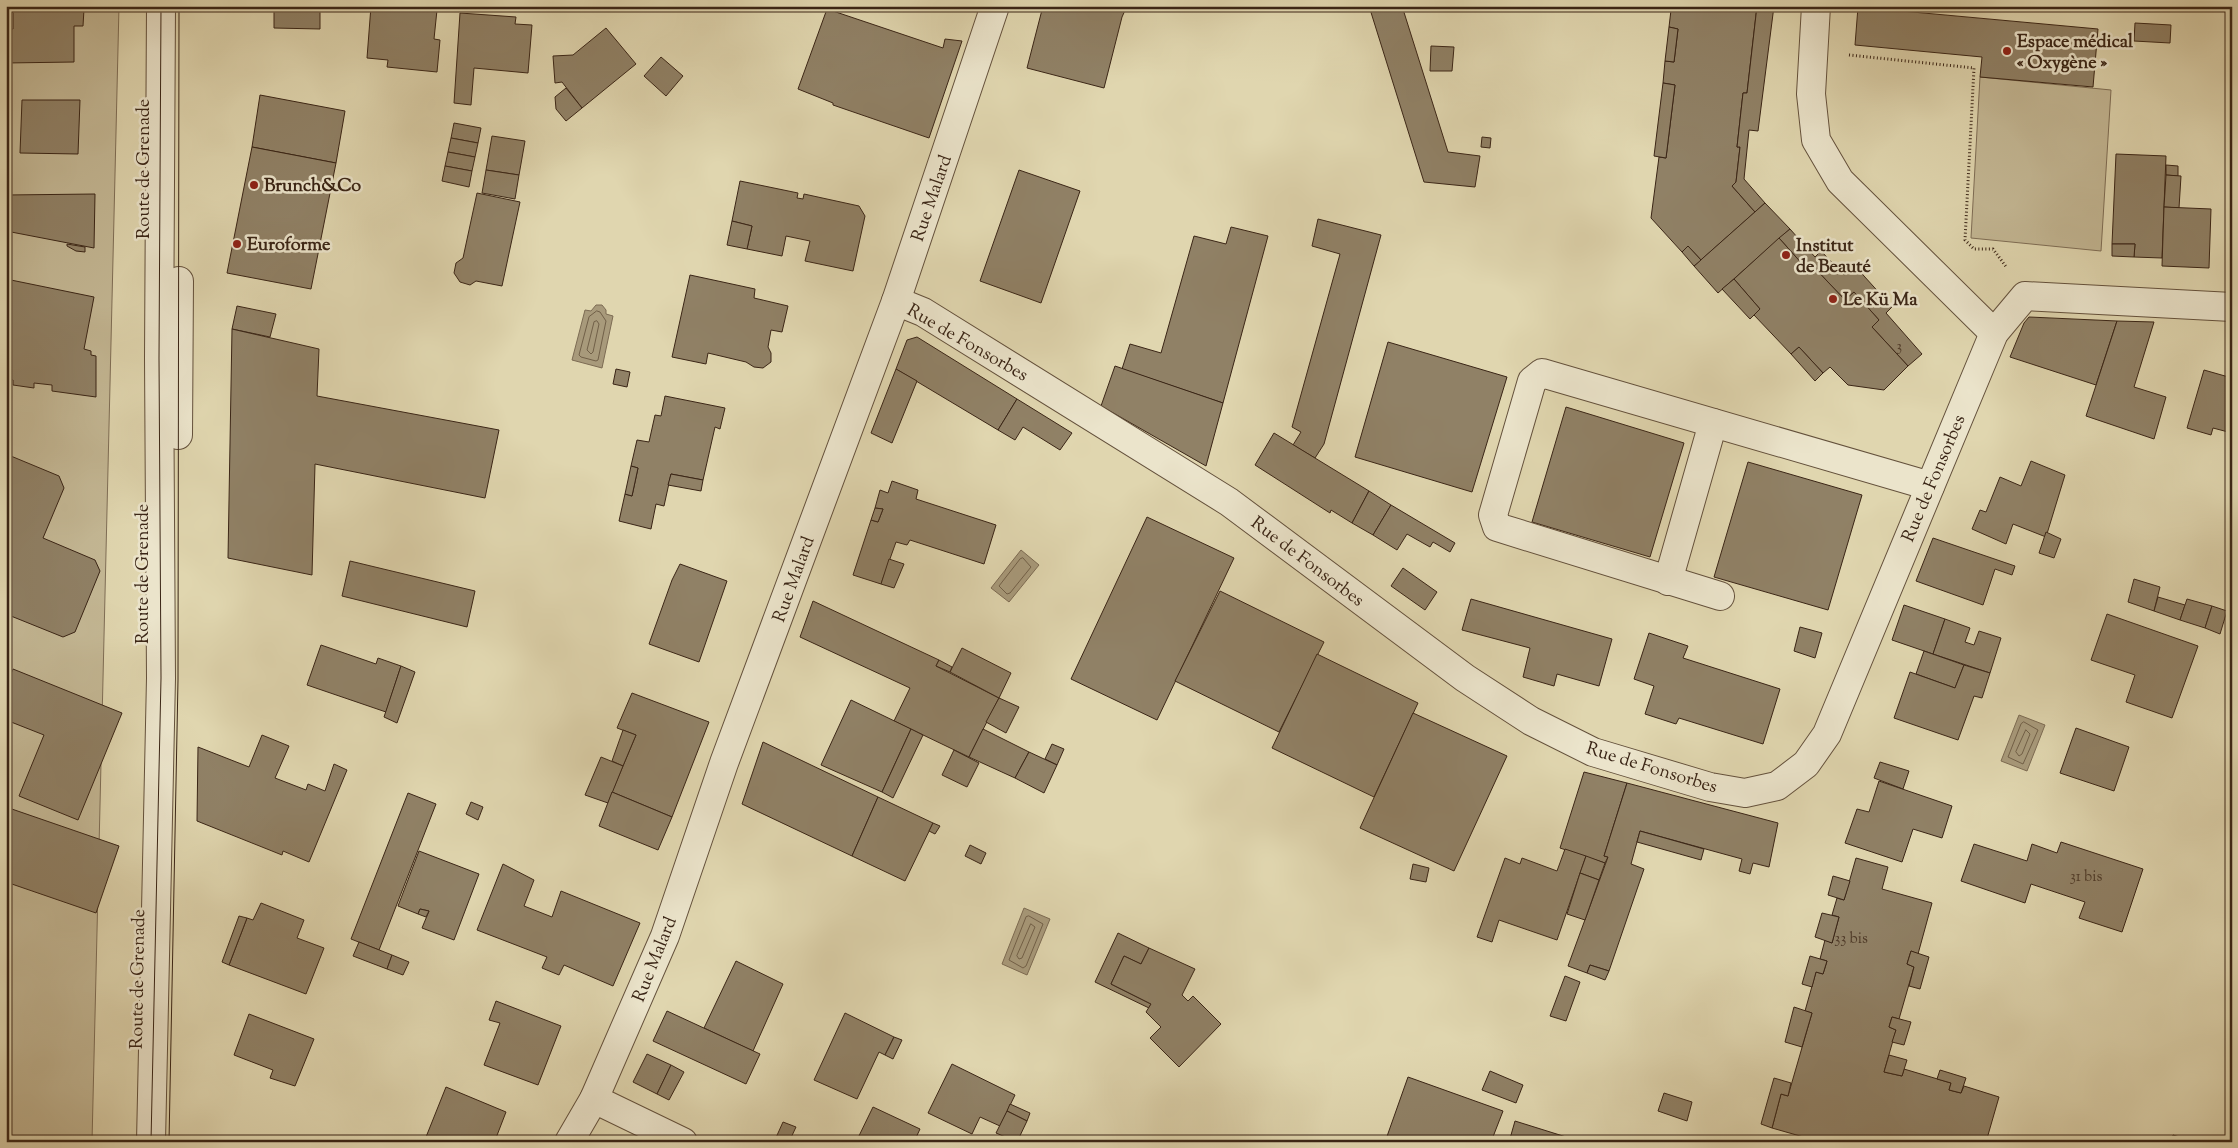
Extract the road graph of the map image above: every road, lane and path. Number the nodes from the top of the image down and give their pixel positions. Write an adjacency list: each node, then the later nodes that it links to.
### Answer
1 (144, 6): 16 (street, Route de Grenade)
2 (161, 6): 17 (street)
3 (179, 6): 18 (street)
4 (995, 6): 8 (street, Rue Malard)
5 (1816, 6): 6 (street)
6 (1813, 52): 7 (path); 10 (street)
7 (2025, 296): 9 (street); 10 (street, Rue de Fonsorbes)
8 (896, 301): 12 (street, Rue de Fonsorbes); 15 (street, Rue Malard)
9 (2232, 307)
10 (1994, 333): 12 (street, Rue de Fonsorbes)
11 (1712, 423): 12 (street); 13 (street); 13 (street)
12 (1930, 486)
13 (1668, 581): 14 (street)
14 (1720, 596)
15 (594, 1100): 19 (street, Rue Malard); 20 (street)
16 (134, 1142)
17 (151, 1142)
18 (169, 1142)
19 (568, 1142)
20 (682, 1142)

